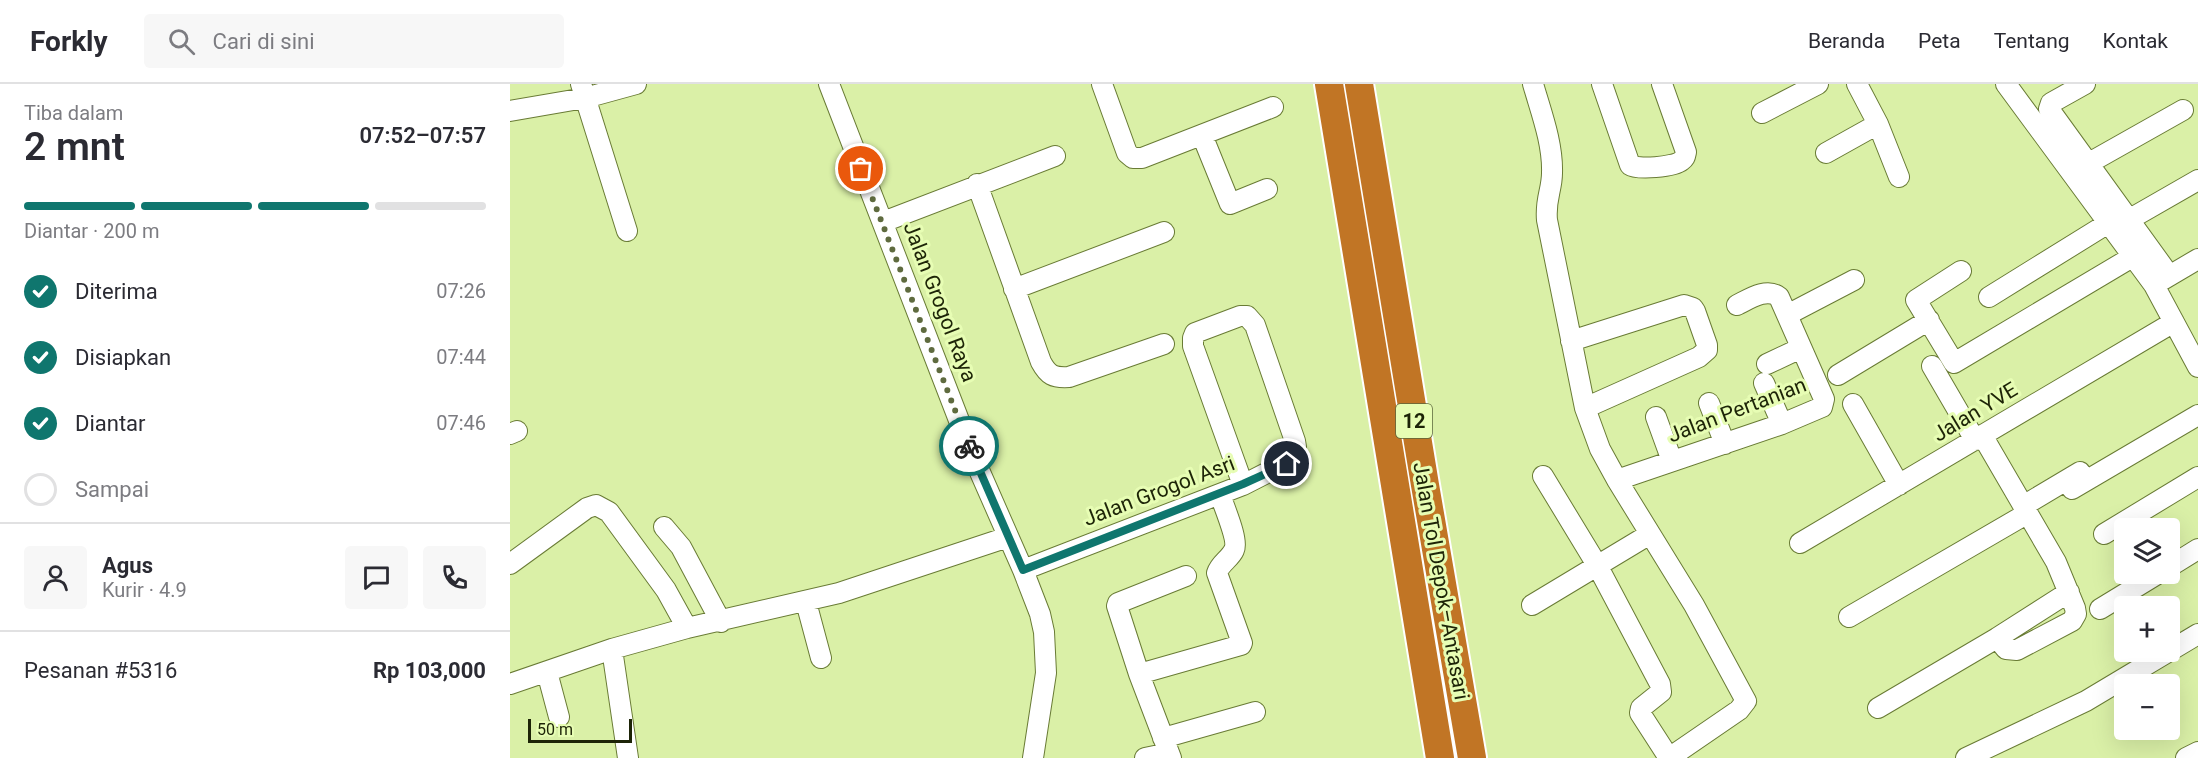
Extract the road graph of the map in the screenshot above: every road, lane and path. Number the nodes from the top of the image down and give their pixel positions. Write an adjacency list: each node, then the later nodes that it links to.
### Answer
1 (636, 84): 13 (street)
2 (829, 84): 28 (street, Jalan Grogol Raya)
3 (1329, 84): 100 (highway, Jalan Tol Depok–Antasari / 12)
4 (1359, 84): 101 (highway, Jalan Tol Depok–Antasari / 12)
5 (1533, 84): 43 (street)
6 (1602, 84): 7 (street)
7 (1662, 84)
8 (1818, 84): 17 (street)
9 (1857, 84): 18 (street)
10 (2006, 84): 29 (street)
11 (2085, 84): 22 (street)
12 (1110, 86): 19 (street)
13 (583, 91): 16 (street); 30 (street)
14 (1273, 107): 19 (street)
15 (2183, 110): 22 (street)
16 (510, 111)
17 (1762, 113)
18 (1878, 124): 20 (street); 23 (street)
19 (1202, 135): 26 (street)
20 (1826, 153)
21 (1055, 156): 25 (street)
22 (2089, 163): 27 (street)
23 (1899, 177)
24 (2198, 180): 27 (street)
25 (977, 184): 28 (street); 37 (street)
26 (1267, 189)
27 (2130, 219): 36 (street)
28 (883, 222): 70 (street, Jalan Grogol Raya)
29 (2109, 222): 32 (street); 38 (street)
30 (627, 231)
31 (1164, 232): 37 (street)
32 (2134, 256): 36 (street); 41 (street)
33 (2198, 259): 36 (street)
34 (1962, 271): 41 (street)
35 (1854, 280): 40 (street)
36 (2162, 280): 42 (street)
37 (1014, 289): 44 (street)
38 (1989, 297)
39 (1737, 305): 40 (street, Jalan Pertanian)
40 (1787, 315): 45 (street, Jalan Pertanian)
41 (1929, 320): 48 (street)
42 (2174, 322): 47 (street); 55 (street, Jalan YVE)
43 (1571, 341): 51 (street); 51 (street)
44 (1164, 344)
45 (1801, 348): 54 (street); 54 (street, Jalan Pertanian)
46 (1932, 366): 55 (street)
47 (2198, 367)
48 (1838, 375)
49 (1709, 403): 56 (street)
50 (1853, 404): 63 (street)
51 (1585, 408): 61 (street)
52 (2198, 415): 64 (street)
53 (1656, 417): 58 (street)
54 (1782, 424): 56 (street, Jalan Pertanian)
55 (1979, 437): 63 (street, Jalan YVE); 66 (street)
56 (1725, 444): 58 (street, Jalan Pertanian)
57 (2100, 460): 66 (street)
58 (1672, 461): 61 (street, Jalan Pertanian)
59 (1543, 476): 75 (street)
60 (2198, 477): 69 (street)
61 (1617, 480): 68 (street)
62 (1243, 484): 62 (street, Jalan Grogol Asri); 65 (street, Jalan Grogol Asri)
63 (1899, 485): 71 (street, Jalan YVE)
64 (2072, 489)
65 (1220, 494): 76 (street, Jalan Grogol Asri); 89 (street)
66 (2026, 510): 82 (street); 91 (street)
67 (664, 527): 83 (street)
68 (1650, 534): 75 (street); 102 (street)
69 (2104, 534)
70 (1008, 537): 76 (street, Jalan Grogol Raya); 79 (street)
71 (1800, 543)
72 (2198, 549): 73 (street)
73 (2180, 560)
74 (510, 564): 84 (street)
75 (1597, 565): 80 (street); 102 (street)
76 (1023, 570): 98 (street, Jalan Grogol Raya)
77 (1186, 576): 89 (street)
78 (2141, 584): 81 (street)
79 (806, 602): 83 (street); 87 (street)
80 (1532, 606)
81 (2100, 609)
82 (1849, 617)
83 (721, 622): 84 (street)
84 (687, 628): 86 (street)
85 (2198, 634): 95 (street)
86 (612, 650): 88 (street); 97 (street)
87 (821, 658)
88 (547, 672): 90 (street); 93 (street)
89 (1139, 674): 94 (street)
90 (510, 684)
91 (1878, 708)
92 (1255, 712): 94 (street)
93 (559, 717)
94 (1168, 750): 99 (street)
95 (2006, 750): 103 (street)
96 (2198, 752): 104 (street)
97 (628, 758)
98 (1033, 758)
99 (1144, 758)
100 (1440, 758)
101 (1472, 758)
102 (1669, 758)
103 (1966, 758)
104 (2186, 758)

